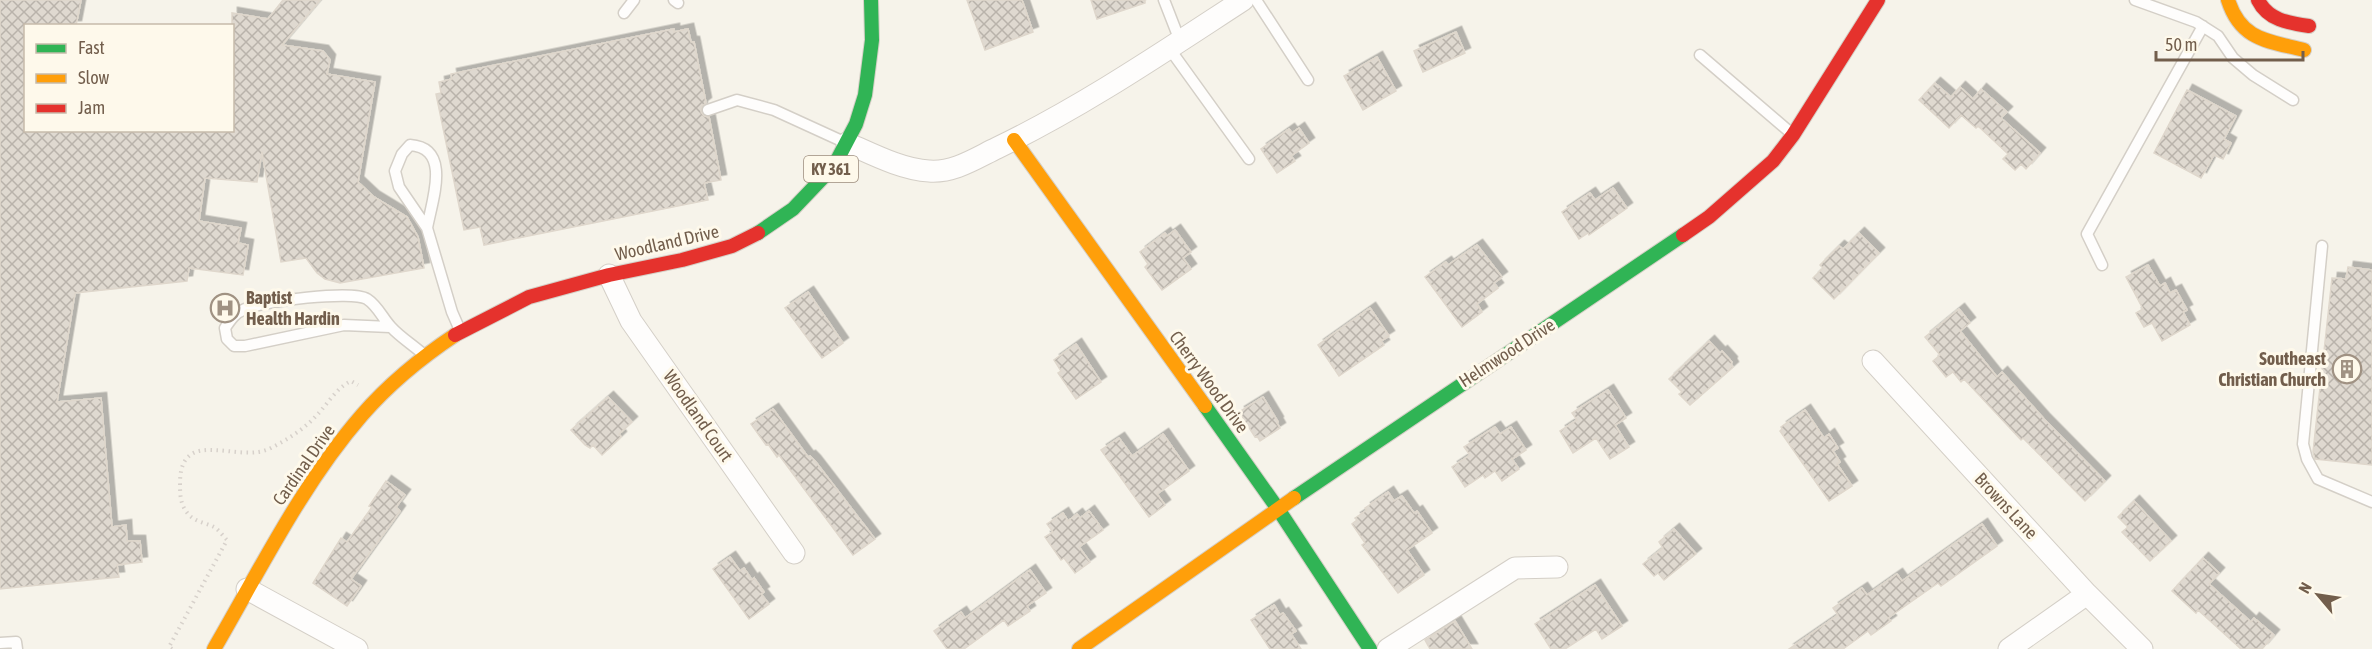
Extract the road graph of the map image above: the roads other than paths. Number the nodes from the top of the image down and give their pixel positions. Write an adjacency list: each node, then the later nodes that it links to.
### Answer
1 (634, 0): 10 (lane)
2 (871, 0): 21 (street, Woodland Drive / KY 361)
3 (1164, 0): 13 (lane)
4 (1243, 0): 13 (street)
5 (1256, 0): 16 (lane)
6 (1878, 0): 19 (street, Helmwood Drive)
7 (2134, 0): 11 (lane)
8 (2228, 0): 14 (street)
9 (2258, 0): 12 (street)
10 (624, 13)
11 (2202, 26): 17 (lane); 25 (lane)
12 (2309, 26)
13 (1174, 44): 20 (street); 22 (lane)
14 (2304, 50)
15 (1700, 55): 19 (lane)
16 (1308, 80)
17 (2293, 100)
18 (708, 110): 21 (lane)
19 (1793, 135): 32 (street, Helmwood Drive)
20 (1014, 140): 21 (street); 32 (street, Cherry Wood Drive)
21 (848, 143): 26 (street, Woodland Drive / KY 361)
22 (1249, 159)
23 (427, 228): 23 (lane); 28 (lane)
24 (2322, 246): 31 (lane)
25 (2102, 265)
26 (609, 275): 28 (street, Woodland Drive / KY 361); 33 (street, Woodland Court)
27 (390, 327): 27 (lane); 29 (lane)
28 (460, 331): 29 (street, Cardinal Drive)
29 (425, 355): 35 (street, Cardinal Drive)
30 (1873, 361): 36 (street, Browns Lane)
31 (2372, 502)
32 (1278, 509): 41 (street, Helmwood Drive); 42 (street, Cherry Wood Drive)
33 (794, 553)
34 (1557, 567): 43 (street)
35 (248, 588): 39 (street, Cardinal Drive); 40 (street)
36 (2087, 594): 44 (street); 45 (street, Browns Lane)
37 (0, 643): 38 (lane)
38 (17, 649)
39 (214, 649)
40 (357, 649)
41 (1079, 649)
42 (1370, 649)
43 (1388, 649)
44 (2009, 649)
45 (2142, 649)

